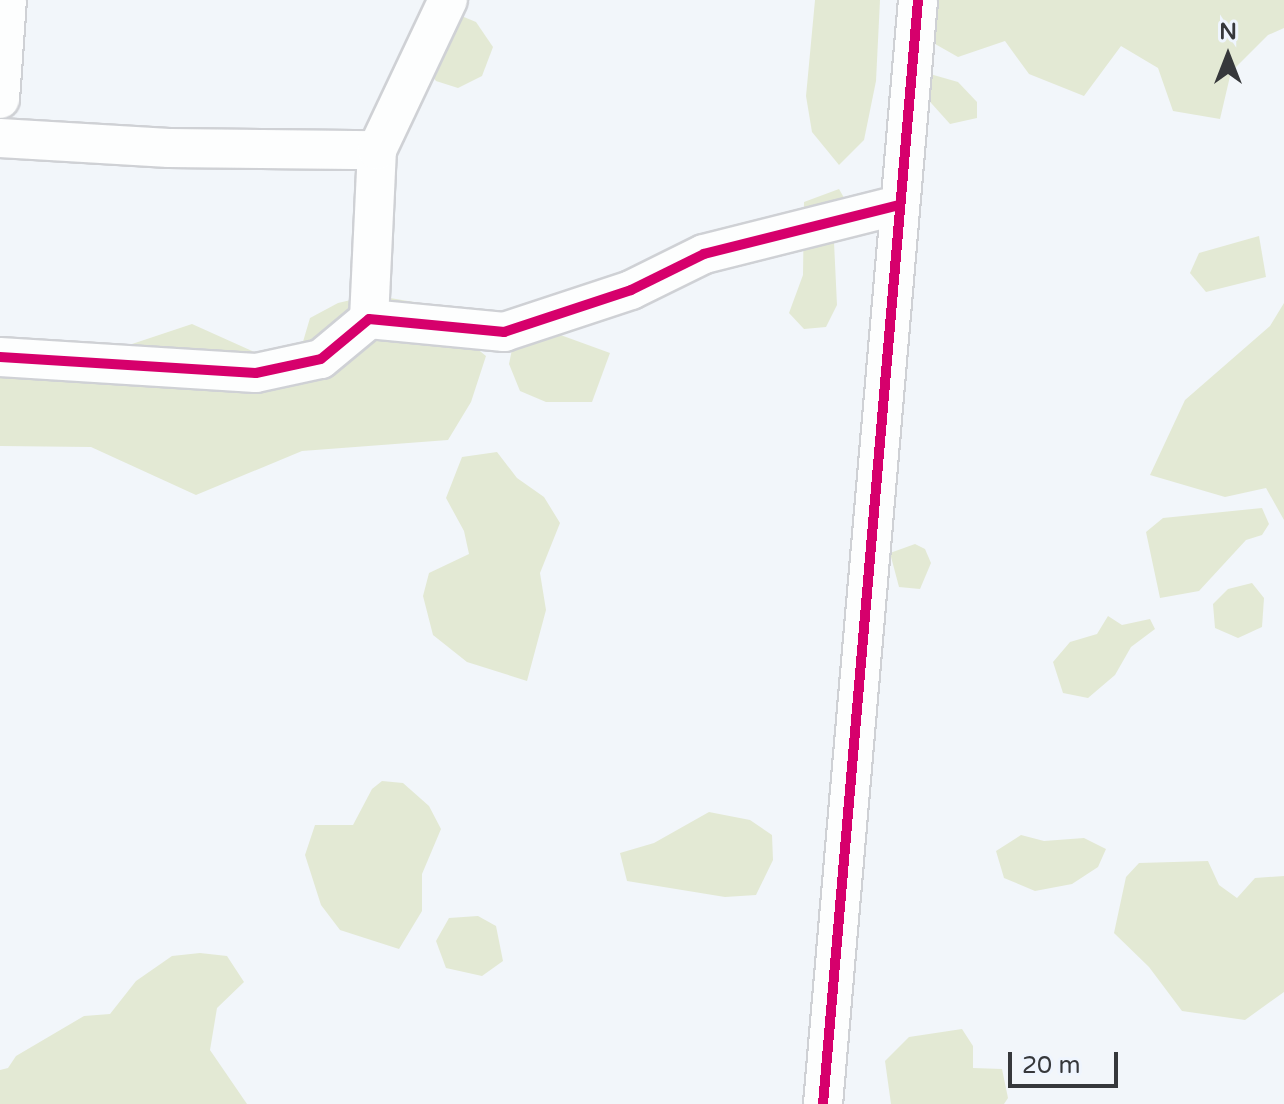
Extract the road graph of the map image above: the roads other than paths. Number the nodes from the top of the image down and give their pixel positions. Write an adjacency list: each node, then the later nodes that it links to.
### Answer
1 (7, 0): 4 (street)
2 (448, 0): 6 (street)
3 (918, 0): 7 (street)
4 (0, 99)
5 (0, 138): 6 (street)
6 (377, 150): 8 (street)
7 (899, 205): 8 (street); 10 (street)
8 (369, 319): 9 (street)
9 (0, 357)
10 (823, 1104)

